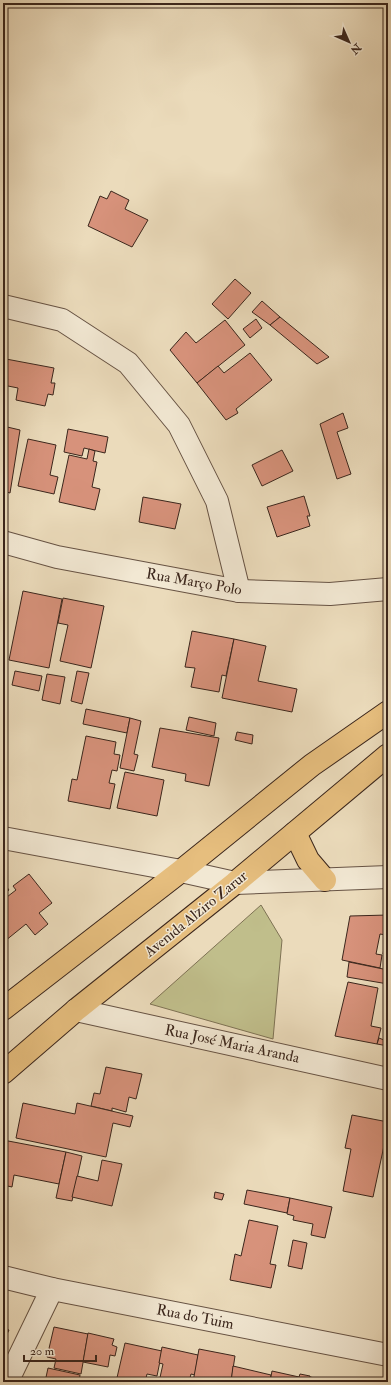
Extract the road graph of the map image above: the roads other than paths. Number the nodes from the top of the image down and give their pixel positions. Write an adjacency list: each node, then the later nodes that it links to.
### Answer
1 (3, 306): 4 (street)
2 (3, 542): 4 (street, Rua Março Polo)
3 (388, 589): 4 (street, Rua Março Polo)
4 (239, 591)
5 (388, 712): 9 (main road)
6 (388, 754): 7 (main road, Avenida Alziro Zarur)
7 (295, 833): 11 (main road); 12 (main road, Avenida Alziro Zarur)
8 (3, 838): 9 (street)
9 (181, 871): 12 (street); 13 (main road)
10 (388, 877): 11 (street)
11 (324, 880): 12 (street)
12 (235, 883): 14 (main road, Avenida Alziro Zarur)
13 (3, 1009)
14 (76, 1010): 15 (main road, Avenida Alziro Zarur); 16 (street, Rua José Maria Aranda)
15 (3, 1073)
16 (388, 1078)
17 (3, 1277): 18 (street, Rua do Tuim)
18 (52, 1289): 19 (street, Rua do Tuim); 20 (street)
19 (388, 1355)
20 (7, 1382)

